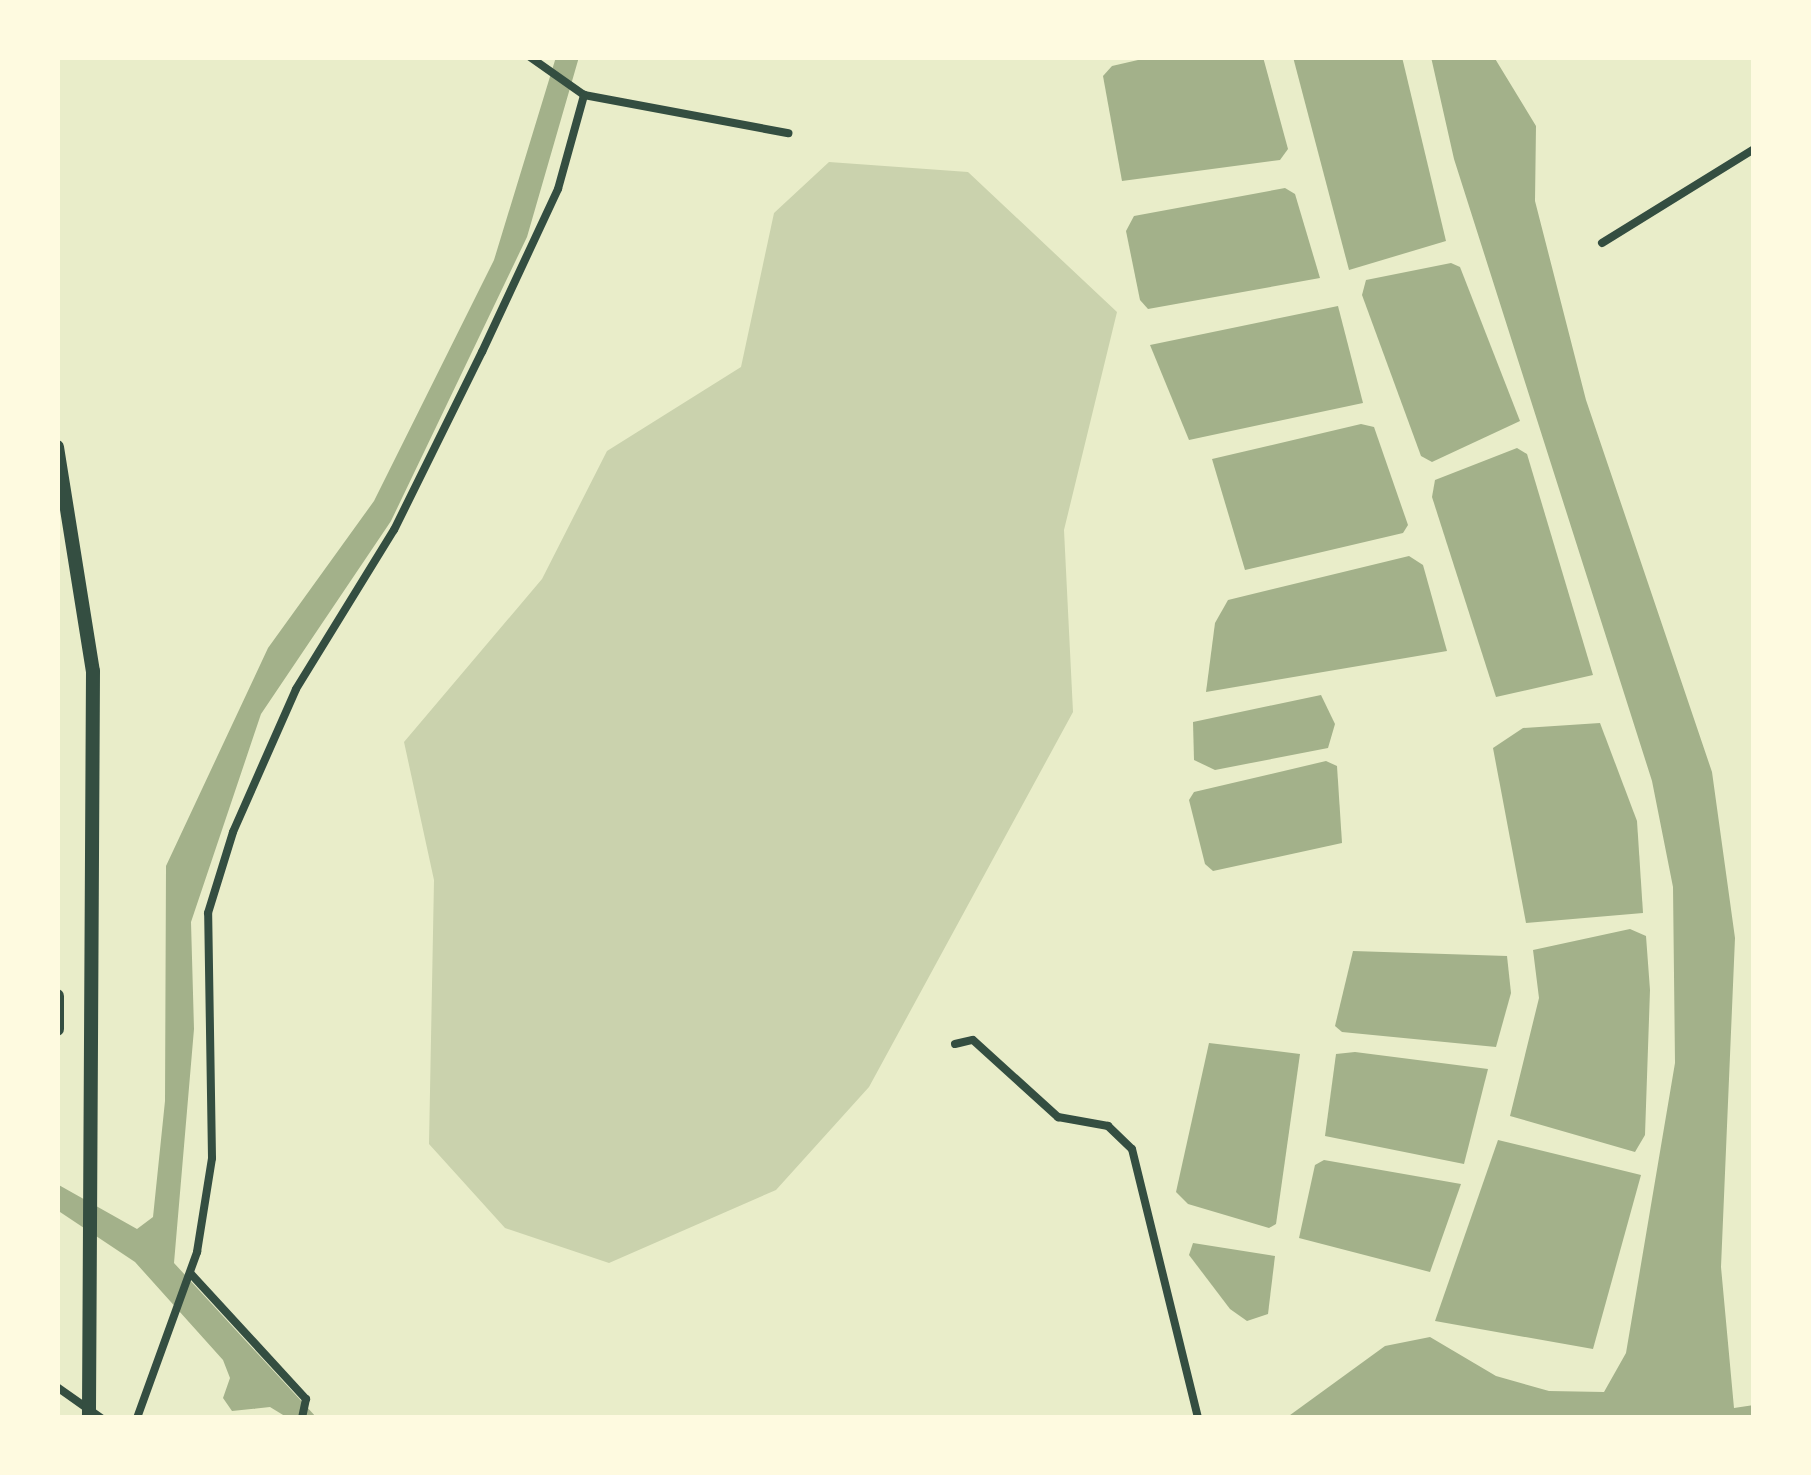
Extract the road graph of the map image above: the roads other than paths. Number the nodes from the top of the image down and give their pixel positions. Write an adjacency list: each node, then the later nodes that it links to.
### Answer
1 (531, 58): 2 (street)
2 (584, 94): 3 (street); 10 (street)
3 (788, 133)
4 (1754, 149): 5 (street)
5 (1602, 243)
6 (57, 447): 12 (highway)
7 (57, 997): 8 (highway)
8 (57, 1029)
9 (955, 1044): 16 (street)
10 (191, 1274): 14 (street); 15 (street)
11 (57, 1387): 13 (street)
12 (89, 1418)
13 (101, 1418)
14 (136, 1418)
15 (302, 1418)
16 (1198, 1418)

